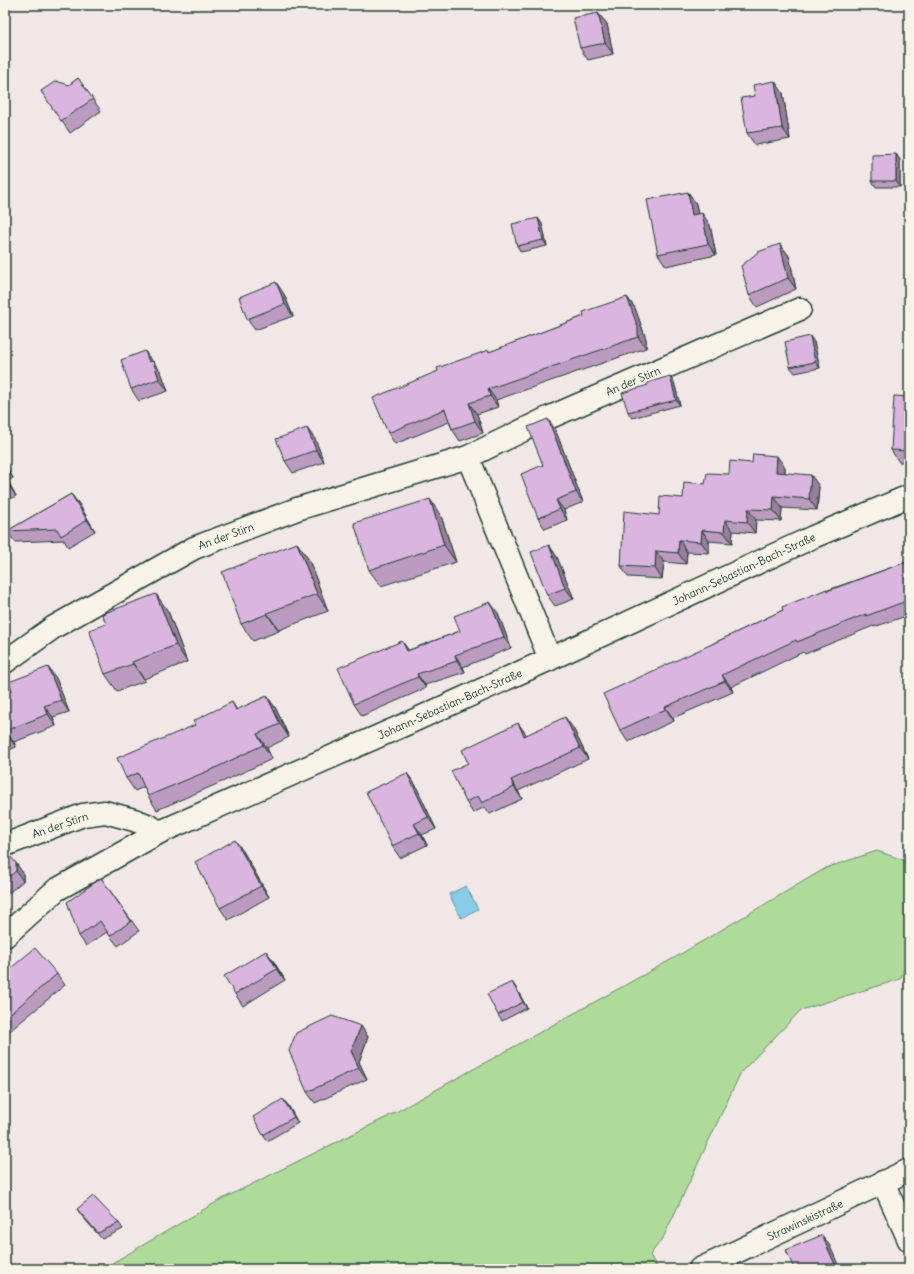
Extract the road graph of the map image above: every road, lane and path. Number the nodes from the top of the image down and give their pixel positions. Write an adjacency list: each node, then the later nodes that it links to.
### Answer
1 (800, 309): 2 (street, An der Stirn)
2 (468, 457): 4 (street); 5 (street, An der Stirn)
3 (909, 496): 4 (street, Johann-Sebastian-Bach-Straße)
4 (550, 659): 6 (street, Johann-Sebastian-Bach-Straße)
5 (5, 662)
6 (160, 832): 7 (street, An der Stirn); 8 (street, Johann-Sebastian-Bach-Straße)
7 (5, 845)
8 (5, 936)
9 (909, 1170): 10 (street, Strawinskistraße)
10 (883, 1182): 11 (street); 12 (street, Strawinskistraße)
11 (909, 1240)
12 (700, 1269)

